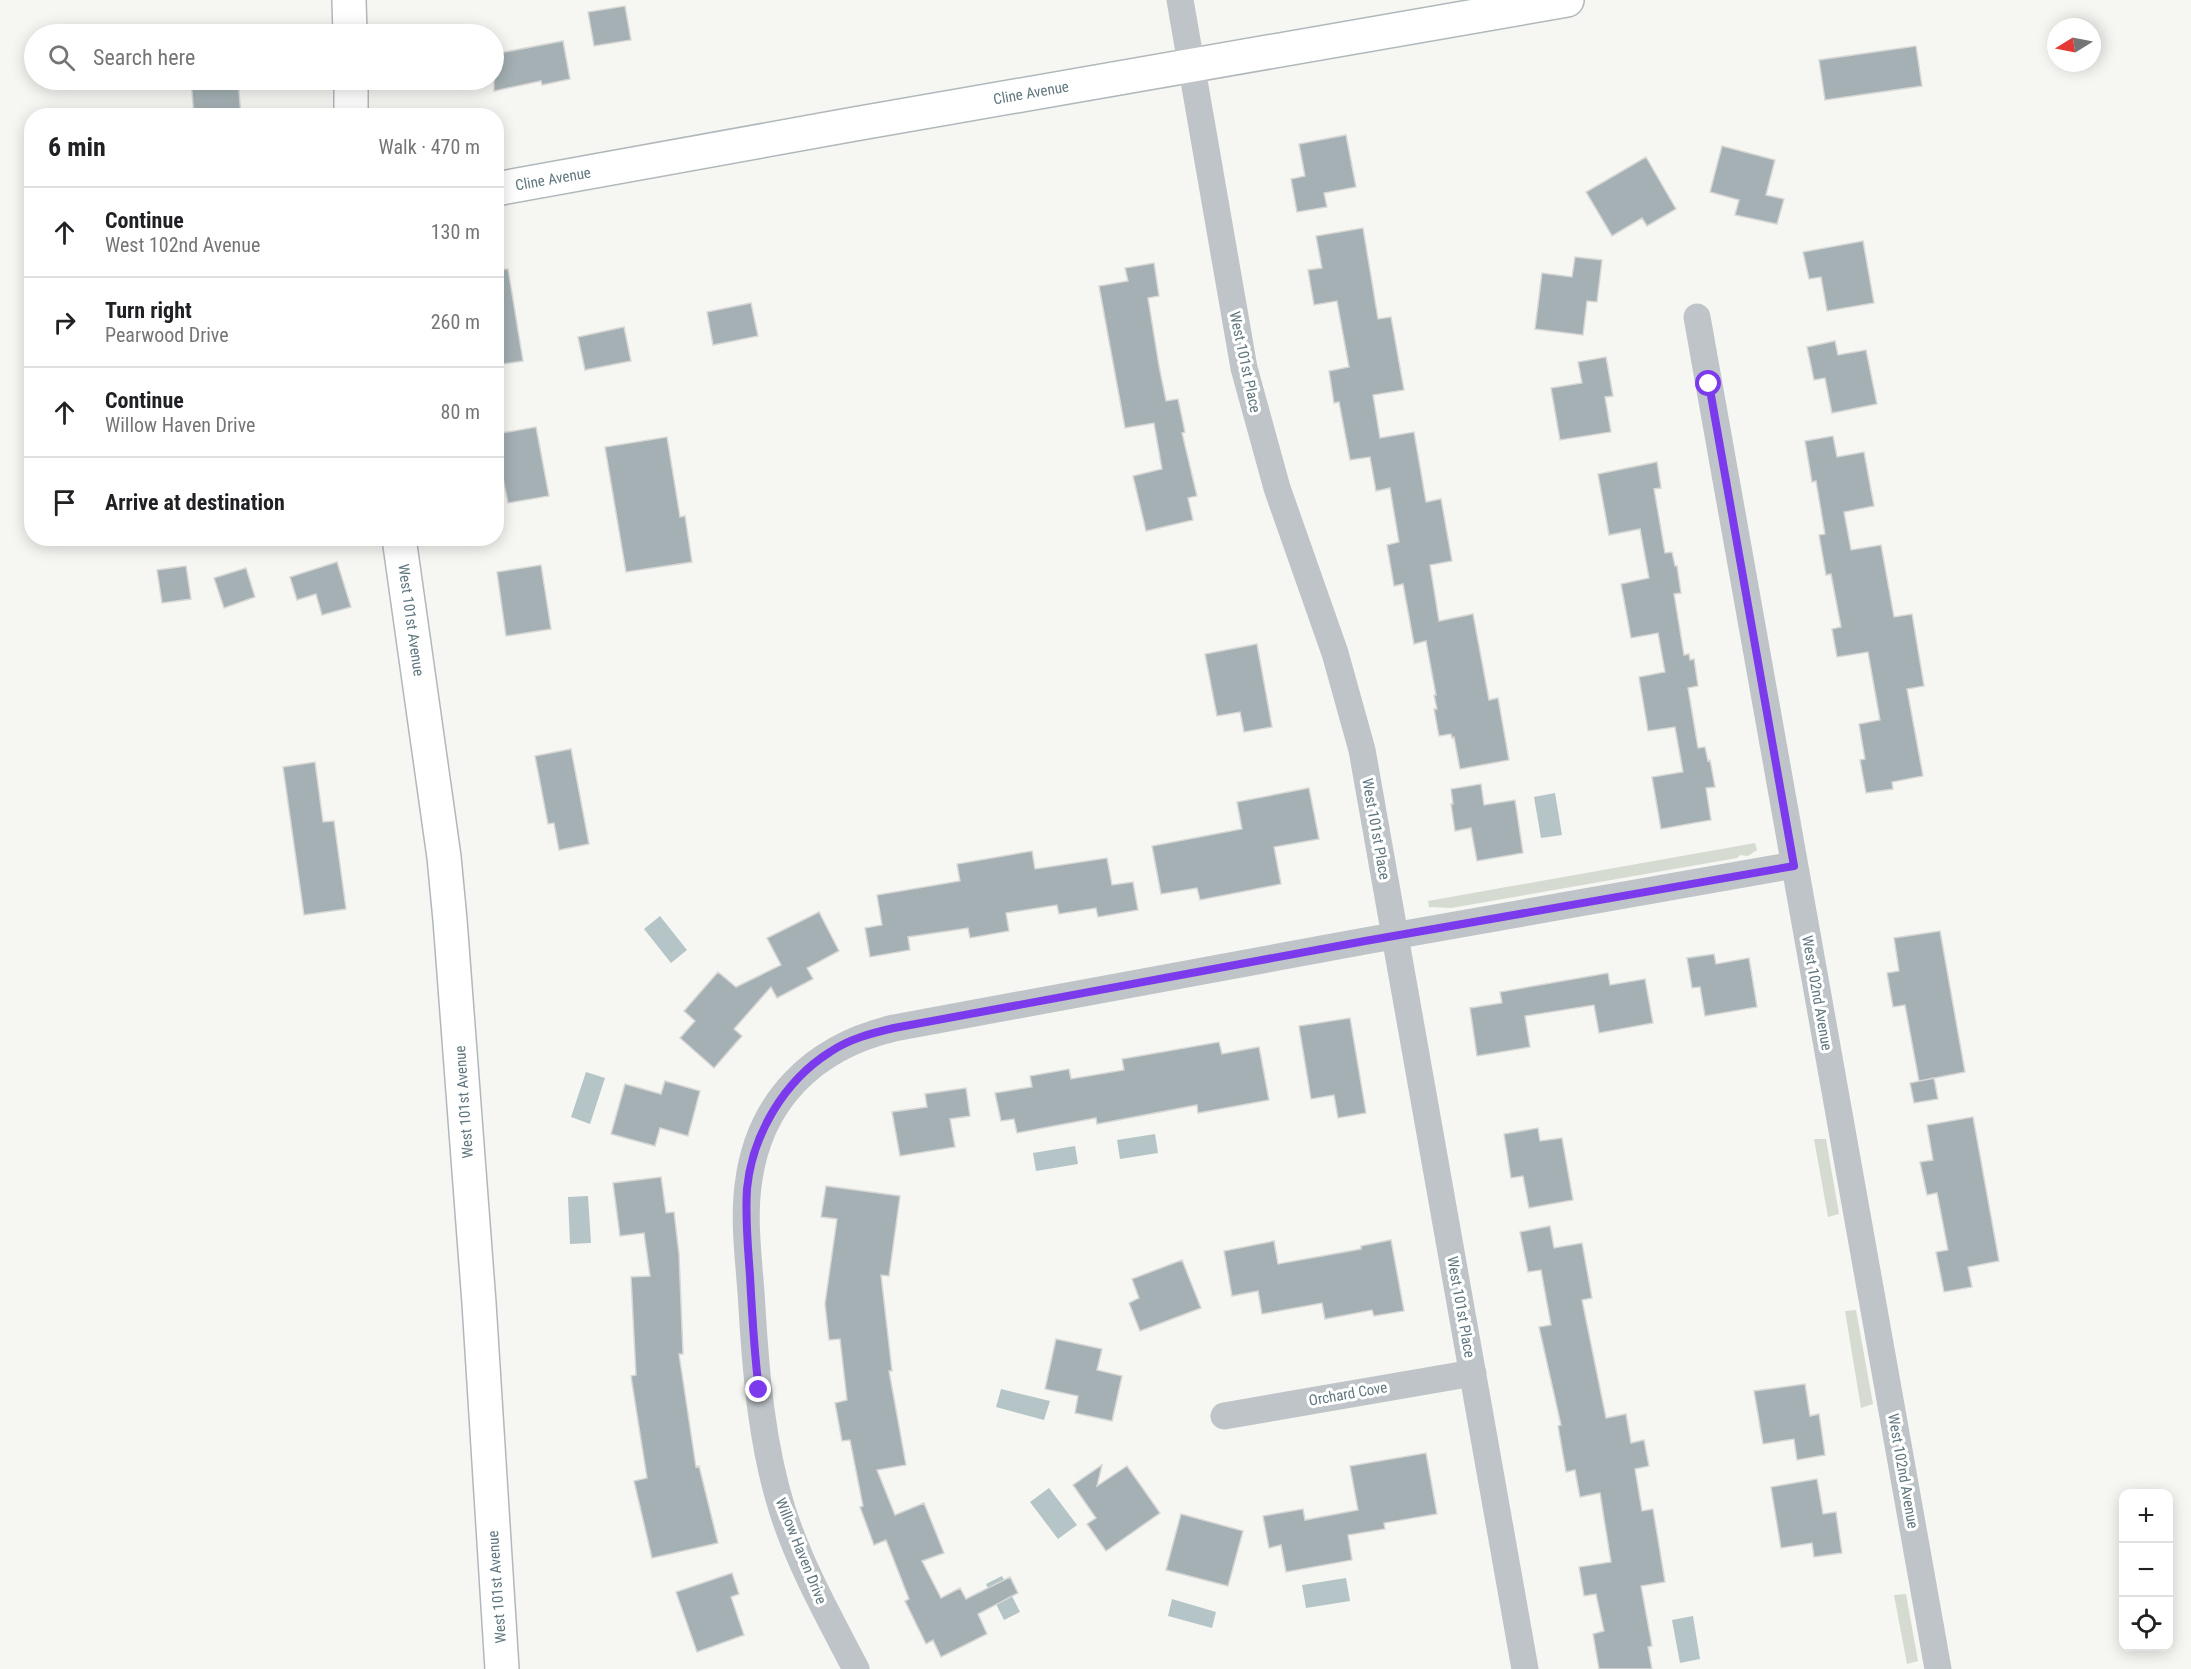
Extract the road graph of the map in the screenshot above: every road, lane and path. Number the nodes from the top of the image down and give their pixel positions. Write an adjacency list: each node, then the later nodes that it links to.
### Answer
1 (349, 0): 4 (street)
2 (1180, 0): 5 (street, West 101st Place)
3 (1567, 0): 5 (street, Cline Avenue)
4 (350, 24)
5 (1190, 65): 8 (street, Cline Avenue); 12 (street, West 101st Place)
6 (351, 90): 7 (street)
7 (351, 108)
8 (504, 188)
9 (1697, 317): 11 (street, West 102nd Avenue)
10 (400, 546): 15 (street, West 101st Avenue)
11 (1794, 866): 12 (street, Willow Haven Drive); 18 (street, West 102nd Avenue)
12 (1394, 936): 13 (street, West 101st Place); 16 (street, Willow Haven Drive)
13 (1473, 1373): 14 (street, Orchard Cove); 17 (street, West 101st Place)
14 (1224, 1416)
15 (502, 1669)
16 (856, 1669)
17 (1525, 1669)
18 (1938, 1669)

